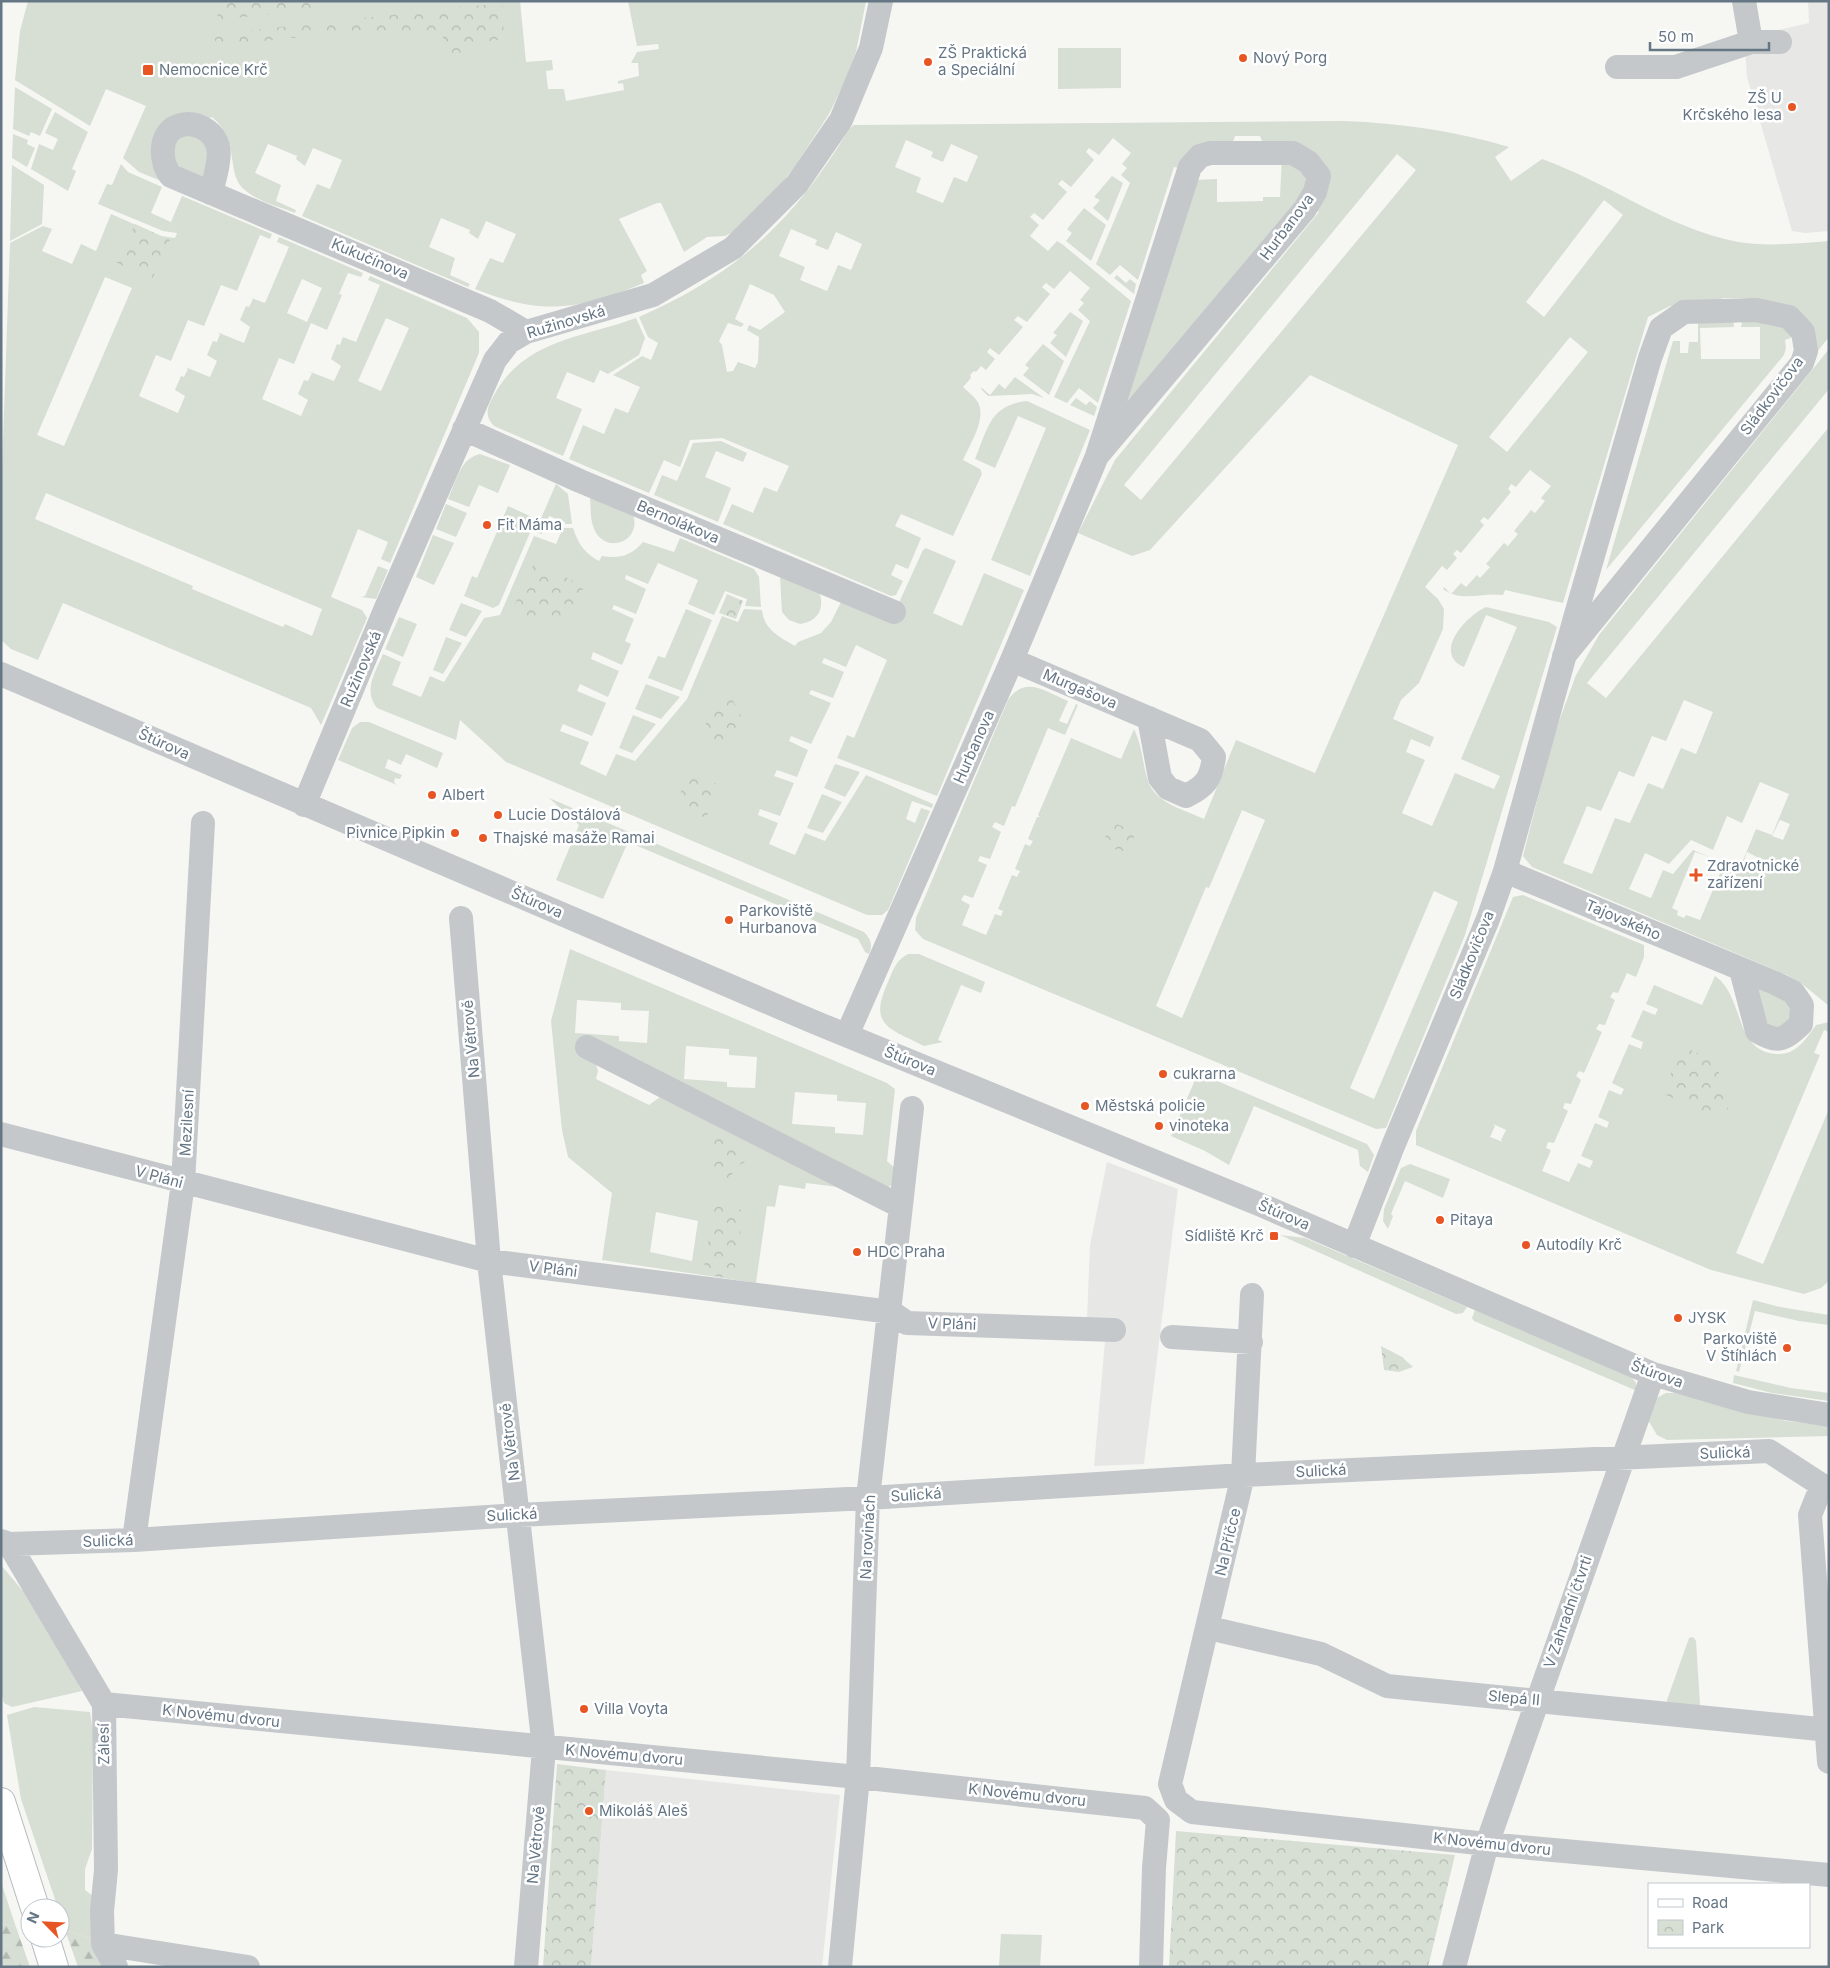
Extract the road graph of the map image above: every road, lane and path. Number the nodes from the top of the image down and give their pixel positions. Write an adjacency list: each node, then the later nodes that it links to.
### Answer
1 (881, 1): 7 (street, Ružinovská)
2 (1744, 1): 3 (street)
3 (1751, 42): 4 (street); 5 (street)
4 (1780, 42)
5 (1617, 67)
6 (211, 193): 7 (street, Kukučínova)
7 (526, 332): 8 (street, Ružinovská)
8 (464, 429): 10 (street, Bernolákova); 15 (street, Ružinovská)
9 (1097, 456): 9 (street, Hurbanova); 12 (street, Hurbanova)
10 (894, 612)
11 (1564, 656): 11 (street, Sládkovičova); 17 (street, Sládkovičova)
12 (1012, 660): 14 (street, Murgašova); 20 (street, Hurbanova)
13 (1, 674): 15 (street, Štúrova)
14 (1148, 718)
15 (304, 805): 20 (street, Štúrova)
16 (203, 823): 24 (street, Mezilesní)
17 (1505, 871): 19 (street, Tajovského); 26 (street, Sládkovičova)
18 (461, 918): 27 (street, Na Větrově)
19 (1741, 970)
20 (848, 1036): 26 (street, Štúrova)
21 (587, 1047): 25 (street)
22 (912, 1108): 25 (street, Na rovinách)
23 (1, 1134): 24 (street, V Pláni)
24 (183, 1183): 27 (street, V Pláni); 40 (street, Mezilesní)
25 (900, 1206): 29 (street, Na rovinách)
26 (1354, 1246): 33 (street, Štúrova)
27 (489, 1261): 29 (street, V Pláni); 39 (street, Na Větrově)
28 (1252, 1295): 32 (street, Na Příčce)
29 (891, 1312): 30 (street, V Pláni); 38 (street, Na rovinách)
30 (1114, 1330)
31 (1172, 1337): 32 (street)
32 (1251, 1342): 36 (street, Na Příčce)
33 (1653, 1374): 34 (street, Štúrova); 35 (street, V Zahradní čtvrti)
34 (1829, 1415)
35 (1623, 1456): 36 (street, Sulická); 37 (street, Sulická); 43 (street, V Zahradní čtvrti)
36 (1244, 1475): 38 (street, Sulická); 42 (street, Na Příčce)
37 (1826, 1487): 45 (street)
38 (868, 1498): 39 (street, Sulická); 48 (street, Na rovinách)
39 (519, 1515): 40 (street, Sulická); 46 (street, Na Větrově)
40 (134, 1540): 41 (street, Sulická)
41 (5, 1543): 44 (street, Zálesí)
42 (1209, 1628): 43 (street, Slepá II); 49 (street, Na Příčce)
43 (1537, 1700): 45 (street, Slepá II); 51 (street, V Zahradní čtvrti)
44 (104, 1704): 46 (street, K Novému dvoru); 54 (street, Zálesí)
45 (1827, 1730): 47 (street)
46 (544, 1754): 48 (street, K Novému dvoru); 59 (street, Na Větrově)
47 (1829, 1762)
48 (858, 1777): 60 (street, Na rovinách); 61 (street, K Novému dvoru)
49 (1170, 1784): 51 (street, K Novému dvoru)
50 (1, 1802): 53 (main road)
51 (1487, 1844): 52 (street, K Novému dvoru); 62 (street, V Zahradní čtvrti)
52 (1829, 1876)
53 (32, 1898)
54 (103, 1944): 57 (street, Zálesí); 58 (street)
55 (48, 1948): 56 (main road)
56 (54, 1967)
57 (116, 1967)
58 (248, 1967)
59 (526, 1967)
60 (840, 1967)
61 (1151, 1967)
62 (1454, 1967)

